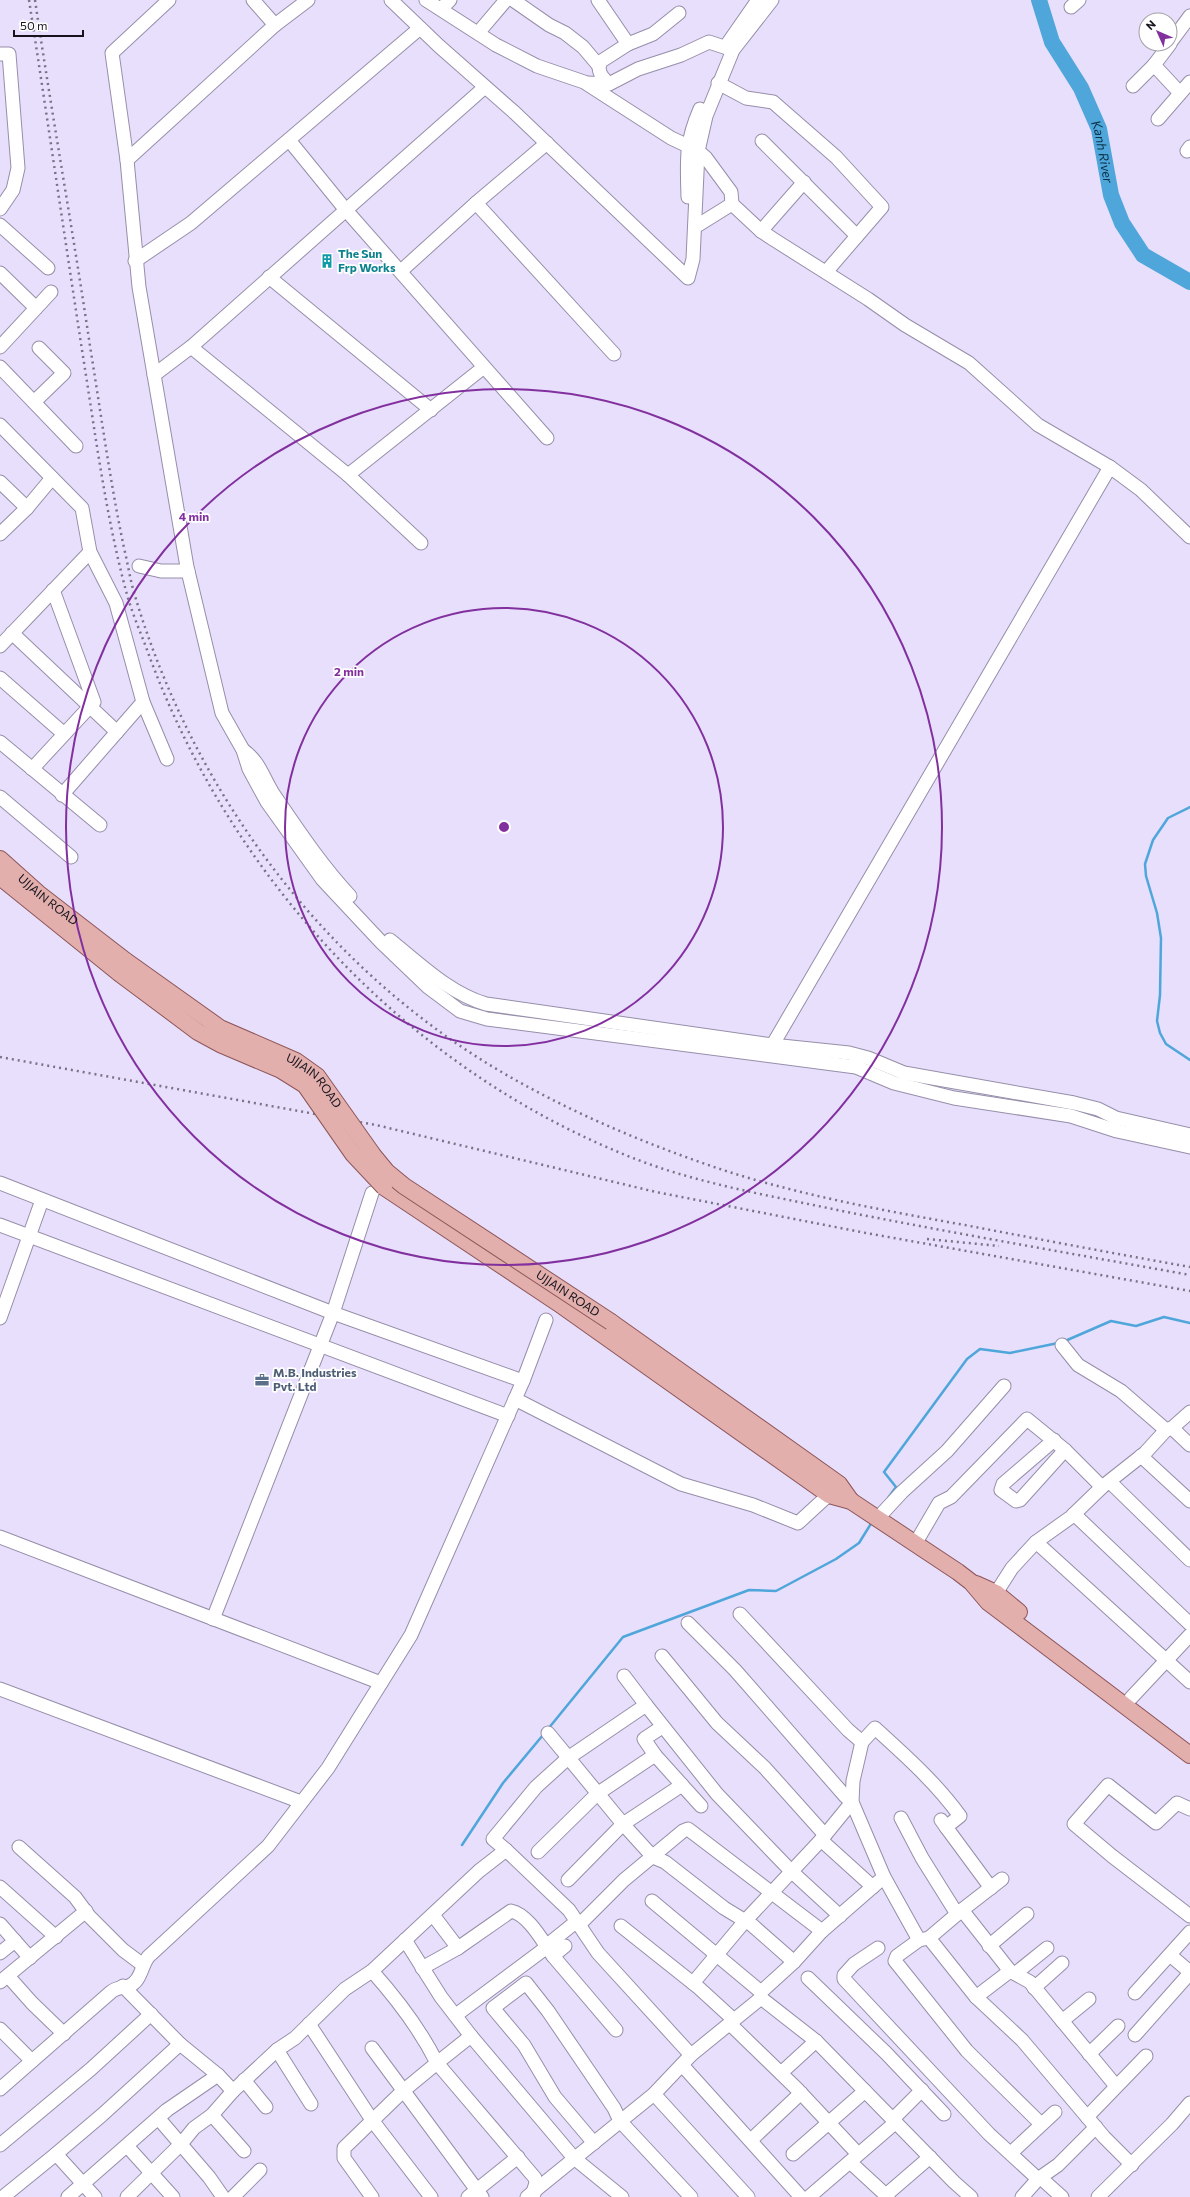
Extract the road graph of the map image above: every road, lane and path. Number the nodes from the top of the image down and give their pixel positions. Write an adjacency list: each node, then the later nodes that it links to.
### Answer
1 (169, 0): 36 (street)
2 (253, 0): 14 (street)
3 (308, 0): 14 (street)
4 (391, 0): 15 (street)
5 (426, 0): 11 (street)
6 (506, 0): 16 (street)
7 (513, 0): 23 (street)
8 (598, 0): 18 (street)
9 (758, 0): 19 (street)
10 (772, 0): 19 (street)
11 (445, 4): 16 (street)
12 (679, 13): 18 (street)
13 (1190, 16): 17 (street)
14 (275, 25): 36 (street)
15 (420, 28): 28 (street); 32 (street)
16 (478, 33): 24 (street)
17 (1178, 33)
18 (628, 44): 23 (street)
19 (729, 49): 26 (street); 27 (street); 35 (street)
20 (1164, 52): 22 (street)
21 (0, 54): 40 (street)
22 (1154, 65): 29 (street); 30 (street)
23 (599, 66): 27 (street)
24 (584, 82): 27 (street); 35 (street)
25 (1190, 82): 30 (street)
26 (718, 83): 35 (street); 45 (street)
27 (609, 84)
28 (485, 86): 34 (street); 41 (street)
29 (1133, 86)
30 (1180, 93): 31 (street)
31 (1158, 119)
32 (289, 140): 41 (street); 46 (street)
33 (762, 141): 37 (street)
34 (547, 143): 38 (street); 51 (street)
35 (693, 149): 39 (street); 43 (street); 51 (street)
36 (127, 160): 46 (street)
37 (804, 182): 44 (street); 45 (street)
38 (476, 203): 48 (street); 58 (street)
39 (732, 204): 43 (street); 44 (street)
40 (0, 209)
41 (345, 209): 48 (street); 52 (street)
42 (0, 225): 47 (street)
43 (695, 227): 51 (street)
44 (761, 231): 49 (street)
45 (857, 236): 49 (street)
46 (135, 261): 61 (street)
47 (48, 268)
48 (401, 271): 60 (street)
49 (826, 272): 67 (street)
50 (0, 273): 54 (street)
51 (685, 275)
52 (269, 276): 56 (street); 63 (street)
53 (51, 292): 54 (street)
54 (36, 308): 55 (street)
55 (2, 340)
56 (191, 347): 61 (street); 68 (street)
57 (39, 348): 62 (street)
58 (614, 354)
59 (0, 367): 62 (street)
60 (484, 367): 63 (street); 65 (street)
61 (154, 376): 77 (street)
62 (34, 402): 66 (street)
63 (431, 410): 68 (street)
64 (0, 425): 69 (street)
65 (546, 438)
66 (76, 446)
67 (1110, 467): 73 (street); 96 (street)
68 (348, 475): 74 (street)
69 (52, 478): 71 (street); 75 (street)
70 (0, 482): 71 (street)
71 (27, 508): 72 (street)
72 (0, 534)
73 (1190, 538)
74 (422, 543)
75 (90, 552): 78 (street); 82 (street)
76 (139, 566): 77 (street)
77 (188, 571): 96 (street)
78 (53, 590): 79 (street); 83 (street)
79 (12, 633): 80 (street); 83 (street)
80 (0, 646)
81 (0, 678): 85 (street)
82 (143, 702): 84 (street); 87 (street)
83 (90, 706): 84 (street); 85 (street)
84 (118, 732): 89 (street)
85 (63, 733): 88 (street)
86 (0, 742): 88 (street)
87 (167, 760)
88 (32, 769): 89 (street)
89 (62, 794): 91 (street)
90 (0, 797): 92 (street)
91 (100, 826)
92 (71, 856)
93 (0, 859): 95 (main road, UJJAIN ROAD)
94 (5, 882): 95 (main road)
95 (122, 967): 119 (main road, UJJAIN ROAD, bridge); 119 (main road, bridge)
96 (769, 1051): 97 (street); 98 (street)
97 (1190, 1135)
98 (1190, 1148)
99 (0, 1184): 101 (street)
100 (372, 1193): 104 (street)
101 (42, 1200): 103 (street); 104 (street)
102 (0, 1224): 103 (street)
103 (28, 1235): 105 (street); 108 (street)
104 (333, 1313): 108 (street); 109 (street)
105 (0, 1318)
106 (546, 1320): 109 (street)
107 (1062, 1345): 114 (street)
108 (320, 1346): 113 (street); 132 (street)
109 (523, 1381): 111 (street)
110 (1004, 1386): 124 (street)
111 (515, 1399): 113 (street); 121 (street)
112 (1190, 1412): 114 (street)
113 (508, 1416): 140 (street)
114 (1169, 1429): 116 (street); 118 (street)
115 (1054, 1440): 117 (street); 117 (street); 127 (street)
116 (1190, 1445)
117 (1066, 1450): 120 (street)
118 (1142, 1456): 120 (street); 122 (street)
119 (819, 1479): 121 (main road)
120 (1106, 1484): 123 (street); 128 (street)
121 (834, 1489): 124 (main road)
122 (1190, 1501)
123 (1074, 1514): 126 (street); 134 (street)
124 (877, 1519): 127 (main road)
125 (0, 1537): 132 (street)
126 (1036, 1542): 130 (street); 137 (street)
127 (915, 1544): 129 (main road)
128 (1190, 1560)
129 (971, 1582): 130 (main road); 148 (main road)
130 (996, 1594): 142 (main road)
131 (740, 1614): 146 (street)
132 (213, 1619): 140 (street)
133 (688, 1623): 154 (street)
134 (1190, 1624)
135 (1190, 1635): 137 (street)
136 (662, 1656): 159 (street)
137 (1165, 1661): 139 (street); 142 (street)
138 (624, 1676): 143 (street)
139 (1190, 1682)
140 (381, 1683): 153 (street)
141 (0, 1689): 153 (street)
142 (1131, 1698): 147 (main road)
143 (646, 1705): 144 (street); 150 (street)
144 (662, 1727): 149 (street); 164 (street)
145 (548, 1733): 150 (street)
146 (862, 1742): 154 (street); 170 (street)
147 (1190, 1744)
148 (1190, 1755)
149 (655, 1756): 151 (street); 152 (street)
150 (568, 1758): 152 (street); 161 (street)
151 (682, 1785): 155 (street); 158 (street)
152 (596, 1794): 158 (street); 162 (street)
153 (301, 1802): 201 (street)
154 (852, 1802): 159 (street); 165 (street)
155 (700, 1806)
156 (1190, 1809): 178 (street)
157 (901, 1818): 174 (street)
158 (623, 1824): 163 (street); 167 (street)
159 (823, 1837): 164 (street); 169 (street)
160 (19, 1847): 173 (street)
161 (506, 1850): 175 (street); 180 (street)
162 (538, 1852)
163 (653, 1857): 171 (street); 179 (street); 180 (street)
164 (791, 1871): 171 (street); 177 (street)
165 (884, 1878): 169 (street); 187 (street)
166 (1002, 1879): 170 (street)
167 (568, 1880)
168 (0, 1886): 185 (street)
169 (873, 1887): 177 (street)
170 (991, 1888): 174 (street)
171 (773, 1893): 179 (street); 183 (street)
172 (652, 1901): 196 (street)
173 (86, 1911): 185 (street); 201 (street)
174 (959, 1912): 187 (street); 190 (street)
175 (433, 1914): 186 (street); 191 (street)
176 (1027, 1914): 190 (street)
177 (840, 1916): 183 (street)
178 (1190, 1916)
179 (745, 1921): 196 (street); 199 (street)
180 (579, 1923): 194 (street); 231 (street)
181 (0, 1924): 188 (street)
182 (621, 1926): 208 (street)
183 (822, 1931): 199 (street)
184 (1190, 1932): 197 (street)
185 (56, 1937): 198 (street)
186 (405, 1940): 202 (street); 203 (street)
187 (924, 1940): 213 (street); 261 (street)
188 (15, 1941): 195 (street); 198 (street)
189 (565, 1946): 194 (street)
190 (990, 1946): 204 (street)
191 (458, 1948): 194 (street); 202 (street)
192 (878, 1948): 233 (street)
193 (1047, 1948): 204 (street)
194 (548, 1950): 216 (street); 222 (street)
195 (0, 1953)
196 (717, 1954): 208 (street); 212 (street)
197 (1170, 1955): 205 (street); 211 (street)
198 (30, 1958): 207 (street)
199 (794, 1962): 212 (street)
200 (1062, 1963): 210 (street)
201 (143, 1965): 209 (street)
202 (422, 1968): 216 (street)
203 (372, 1970): 219 (street); 235 (street)
204 (1013, 1972): 210 (street); 213 (street)
205 (1190, 1972): 224 (street)
206 (808, 1978): 238 (street)
207 (4, 1979): 223 (street)
208 (693, 1983): 218 (street)
209 (123, 1986): 215 (street); 223 (street)
210 (1034, 1988): 217 (street)
211 (1135, 1993)
212 (761, 1995): 218 (street); 226 (street)
213 (976, 1997): 255 (street)
214 (1089, 1999): 217 (street)
215 (151, 2014): 227 (street); 266 (street)
216 (456, 2015): 225 (street)
217 (1062, 2021): 230 (street)
218 (732, 2022): 231 (street); 237 (street)
219 (309, 2024): 229 (street); 257 (street)
220 (1118, 2026): 230 (street)
221 (0, 2029): 234 (street)
222 (616, 2030)
223 (64, 2034): 234 (street)
224 (1135, 2035)
225 (470, 2036): 235 (street); 274 (street)
226 (816, 2041): 237 (street); 246 (street)
227 (180, 2044): 239 (street); 270 (street)
228 (372, 2048): 245 (street)
229 (277, 2050): 240 (street); 250 (street)
230 (1088, 2054): 241 (street)
231 (691, 2055): 236 (street)
232 (1146, 2056): 241 (street)
233 (921, 2060): 238 (street); 269 (street)
234 (32, 2061): 242 (street)
235 (437, 2063): 245 (street); 272 (street)
236 (682, 2066): 248 (street); 263 (street)
237 (781, 2073): 247 (street)
238 (907, 2074): 243 (street)
239 (218, 2075): 244 (street); 256 (street)
240 (244, 2080): 244 (street); 251 (street)
241 (1116, 2086): 255 (street)
242 (0, 2089)
243 (922, 2090): 253 (street); 258 (street)
244 (233, 2091): 254 (street)
245 (403, 2091): 257 (street); 281 (street)
246 (865, 2091): 258 (street); 260 (street)
247 (801, 2093): 260 (street); 263 (street)
248 (654, 2094): 259 (street); 283 (street)
249 (1190, 2103): 276 (street)
250 (311, 2104)
251 (266, 2107)
252 (1055, 2112): 261 (street)
253 (944, 2114)
254 (212, 2115): 265 (street); 268 (street)
255 (1087, 2116): 262 (street)
256 (159, 2119): 265 (street); 267 (street)
257 (372, 2120): 293 (street); 294 (street)
258 (895, 2120): 273 (street); 275 (street)
259 (620, 2121): 264 (street); 264 (street); 296 (street)
260 (829, 2122): 271 (street); 275 (street)
261 (1041, 2124): 269 (street)
262 (1096, 2127): 276 (street); 279 (street)
263 (751, 2140): 297 (street)
264 (594, 2143): 274 (street)
265 (182, 2144): 278 (street); 291 (street)
266 (0, 2145)
267 (127, 2146): 278 (street); 280 (street)
268 (244, 2151)
269 (1011, 2153): 279 (street)
270 (56, 2154): 280 (street); 286 (street)
271 (793, 2154)
272 (518, 2157): 281 (street); 282 (street)
273 (930, 2157): 285 (street); 298 (street)
274 (574, 2158): 282 (street); 295 (street)
275 (854, 2158): 284 (street); 285 (street)
276 (1132, 2165): 301 (street)
277 (260, 2170): 292 (street)
278 (152, 2173): 289 (street); 290 (street)
279 (1038, 2179): 299 (street); 300 (street)
280 (84, 2183): 287 (street); 288 (street)
281 (476, 2195)
282 (532, 2195)
283 (742, 2195)
284 (817, 2195)
285 (887, 2196)
286 (3, 2197)
287 (68, 2197)
288 (95, 2197)
289 (127, 2197)
290 (173, 2197)
291 (223, 2197)
292 (234, 2197)
293 (372, 2197)
294 (431, 2197)
295 (622, 2197)
296 (691, 2197)
297 (802, 2197)
298 (971, 2197)
299 (1022, 2197)
300 (1062, 2197)
301 (1098, 2197)

